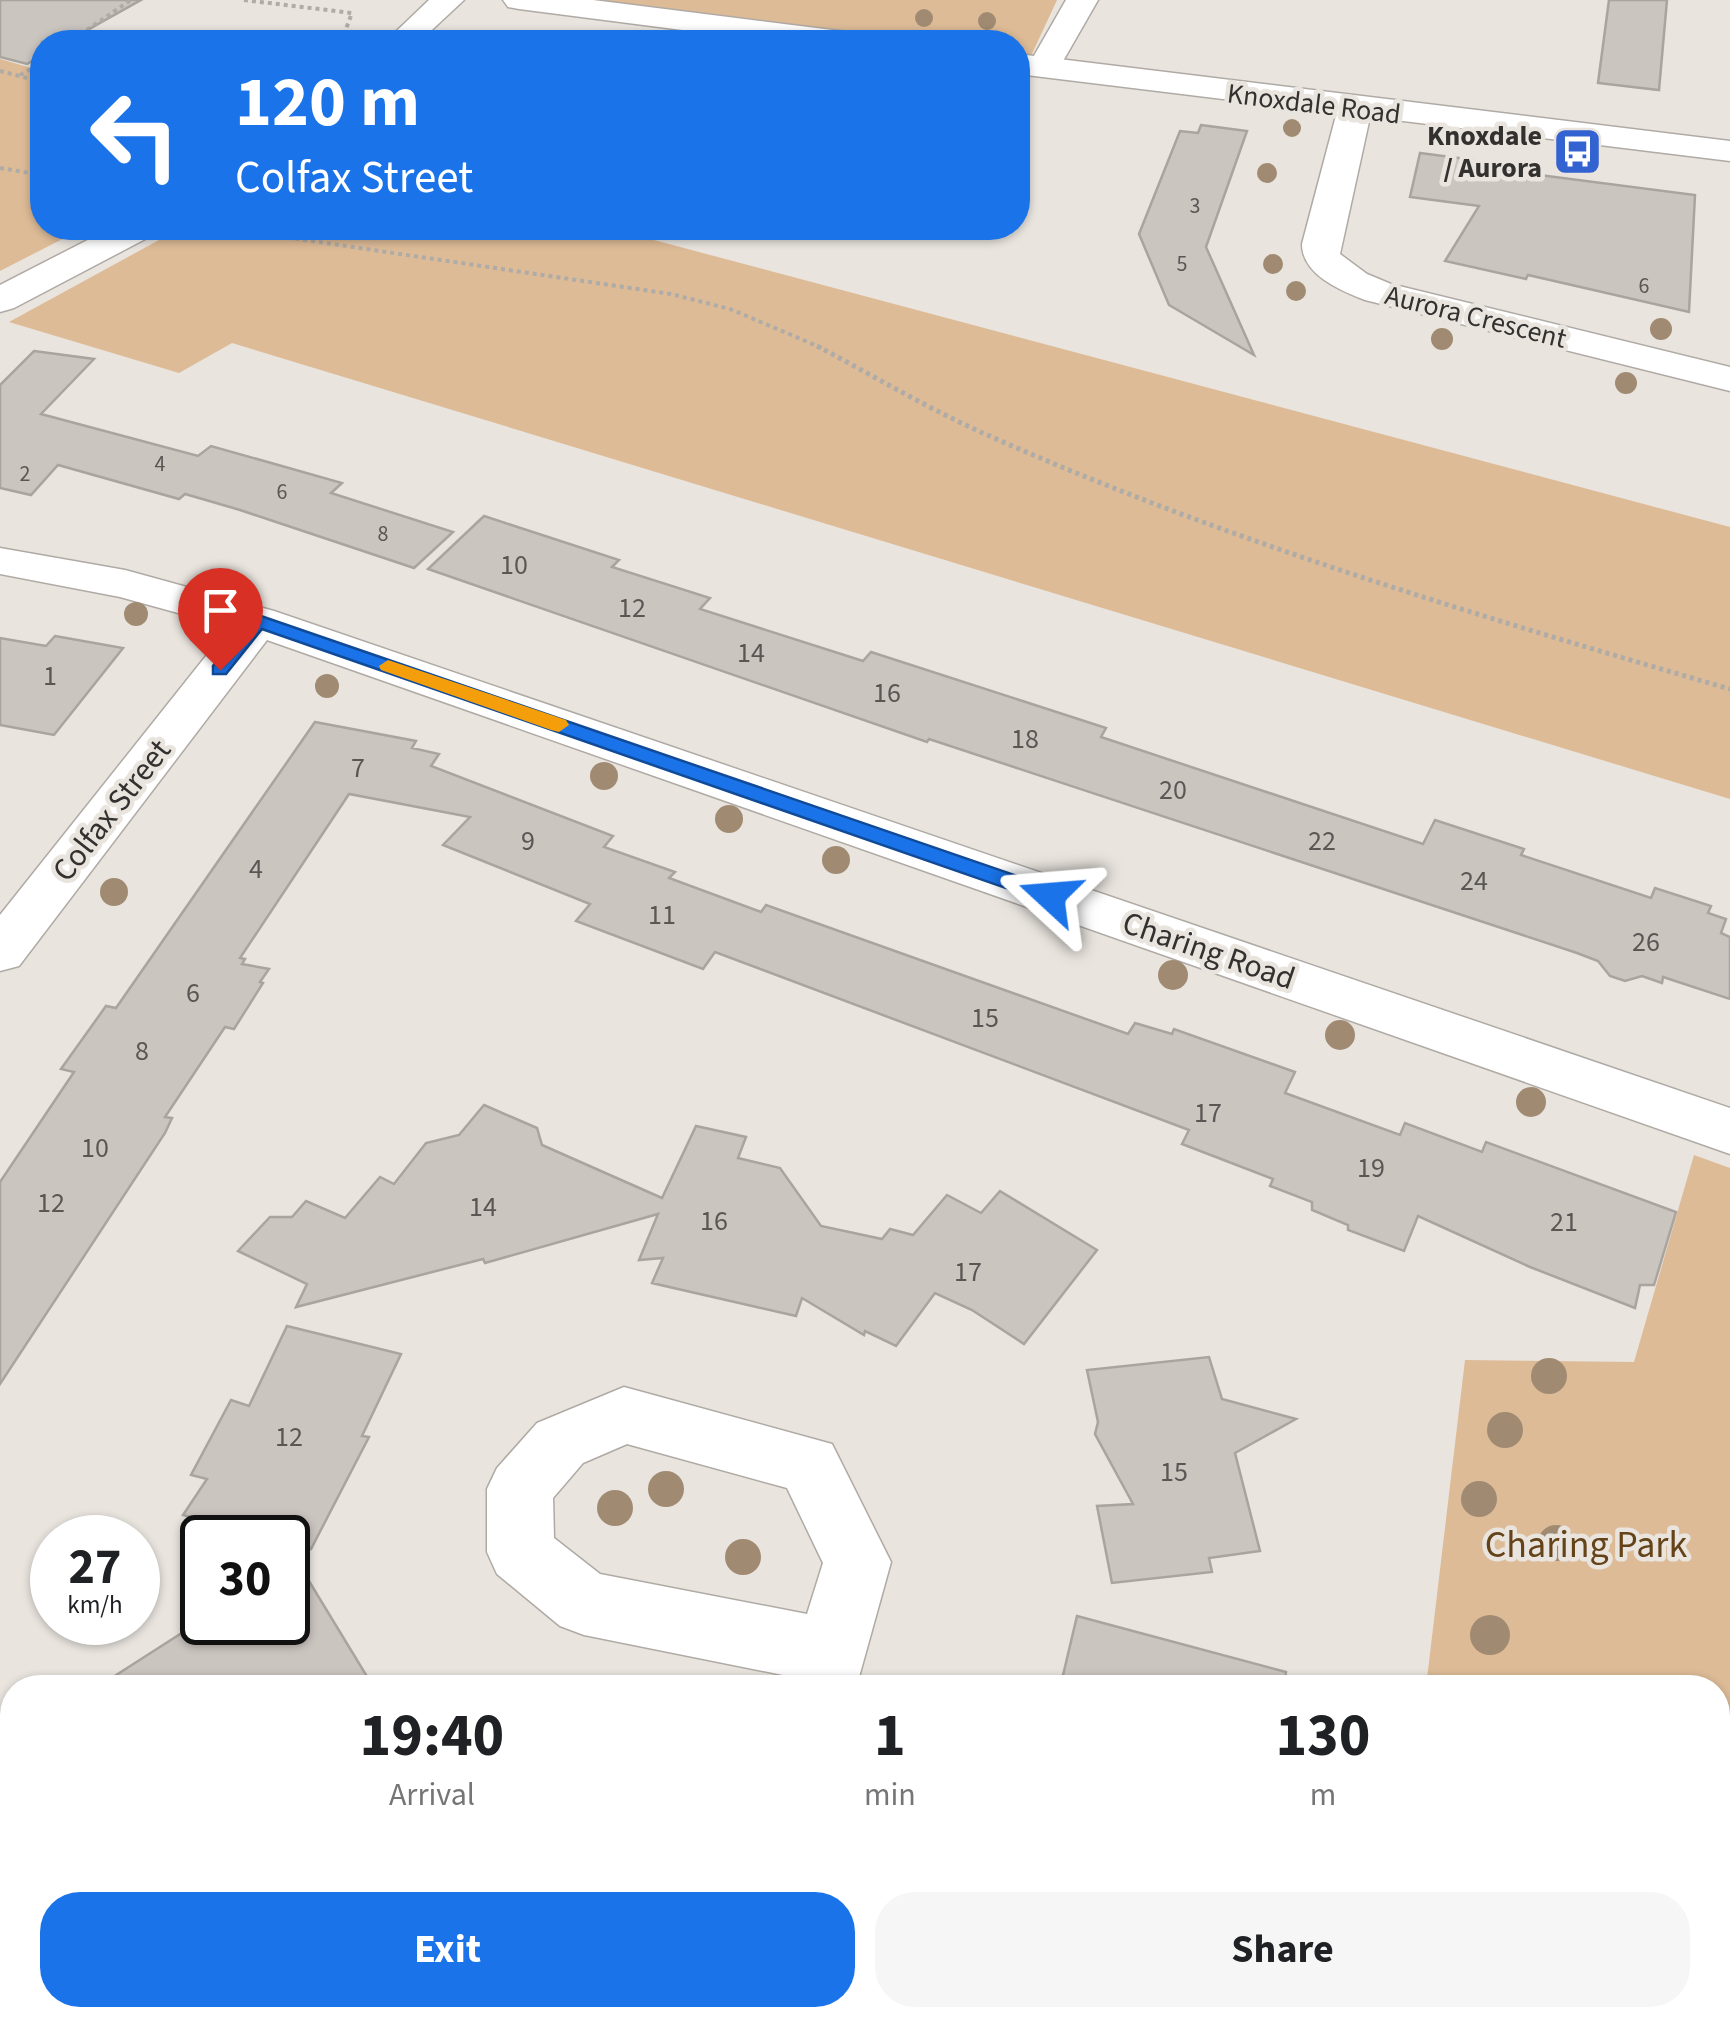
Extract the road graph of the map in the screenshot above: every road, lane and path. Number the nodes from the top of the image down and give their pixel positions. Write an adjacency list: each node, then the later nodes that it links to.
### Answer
1 (131, 0): 9 (path)
2 (244, 0): 3 (path)
3 (252, 0): 8 (path)
4 (448, 0): 11 (street)
5 (519, 0): 12 (street)
6 (1082, 0): 13 (street)
7 (360, 4): 8 (path)
8 (352, 13): 10 (path)
9 (87, 30)
10 (346, 30)
11 (414, 30)
12 (754, 30)
13 (1030, 66): 18 (street, Knoxdale Road)
14 (30, 70): 16 (path)
15 (0, 71): 16 (path)
16 (19, 76): 17 (path)
17 (30, 79)
18 (1354, 108): 19 (street, Knoxdale Road); 25 (street, Aurora Crescent)
19 (1730, 151)
20 (0, 168): 21 (path)
21 (30, 173)
22 (115, 240): 24 (street)
23 (305, 240): 28 (path)
24 (0, 300)
25 (1730, 379)
26 (0, 561): 27 (street, Charing Road)
27 (258, 621): 29 (street, Colfax Street); 30 (street, Charing Road)
28 (1730, 689)
29 (0, 952)
30 (1730, 1131)
31 (825, 1669): 31 (street)

